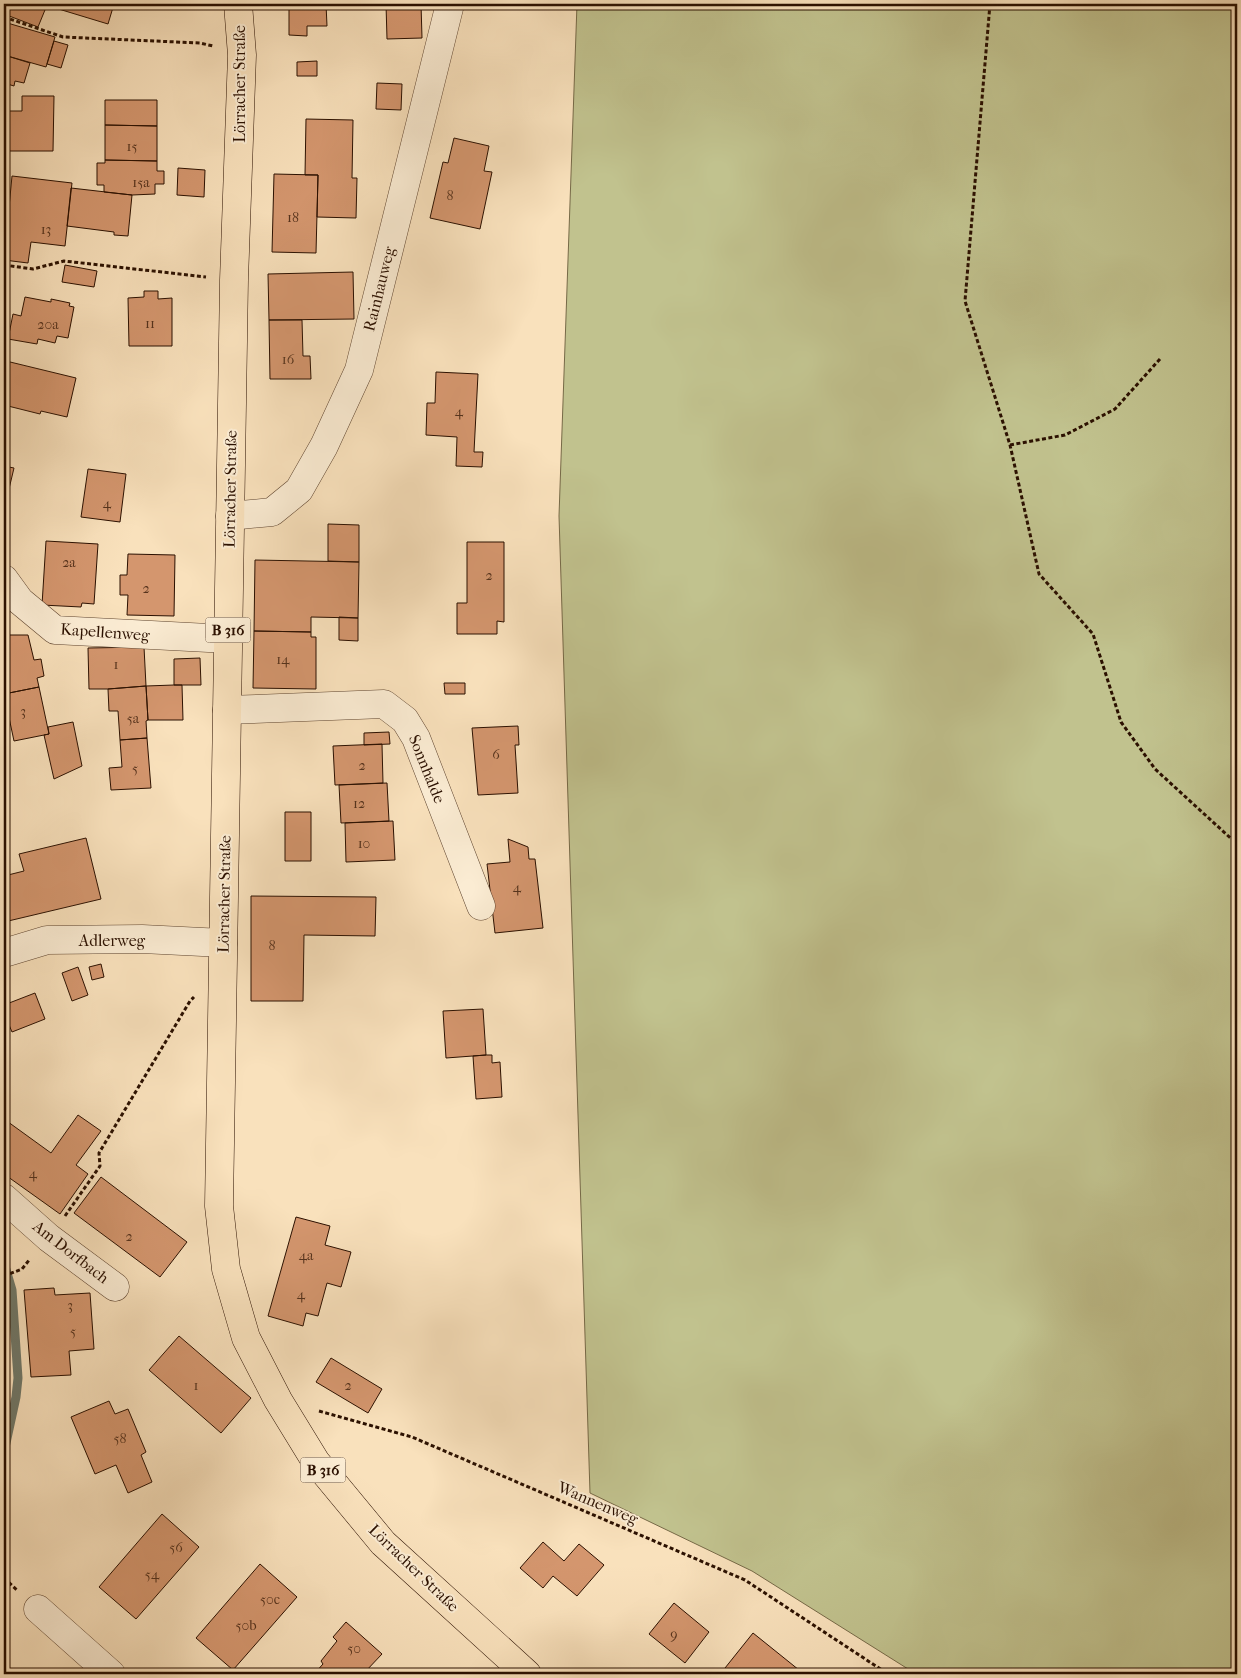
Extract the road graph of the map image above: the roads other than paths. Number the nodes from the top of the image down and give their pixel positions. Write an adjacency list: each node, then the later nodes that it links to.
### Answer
1 (238, 4): 3 (main road, Lörracher Straße / B 316)
2 (450, 4): 3 (street, Rainhauweg)
3 (230, 516): 5 (main road, Lörracher Straße / B 316)
4 (4, 578): 5 (street, Kapellenweg)
5 (228, 639): 6 (main road, Lörracher Straße / B 316)
6 (227, 710): 7 (street, Sonnhalde); 9 (main road, Lörracher Straße / B 316)
7 (481, 906)
8 (4, 954): 9 (street, Adlerweg)
9 (222, 956): 14 (main road, Lörracher Straße / B 316)
10 (4, 1198): 11 (street, Am Dorfbach)
11 (115, 1287)
12 (38, 1609): 13 (street)
13 (111, 1674)
14 (527, 1674)

